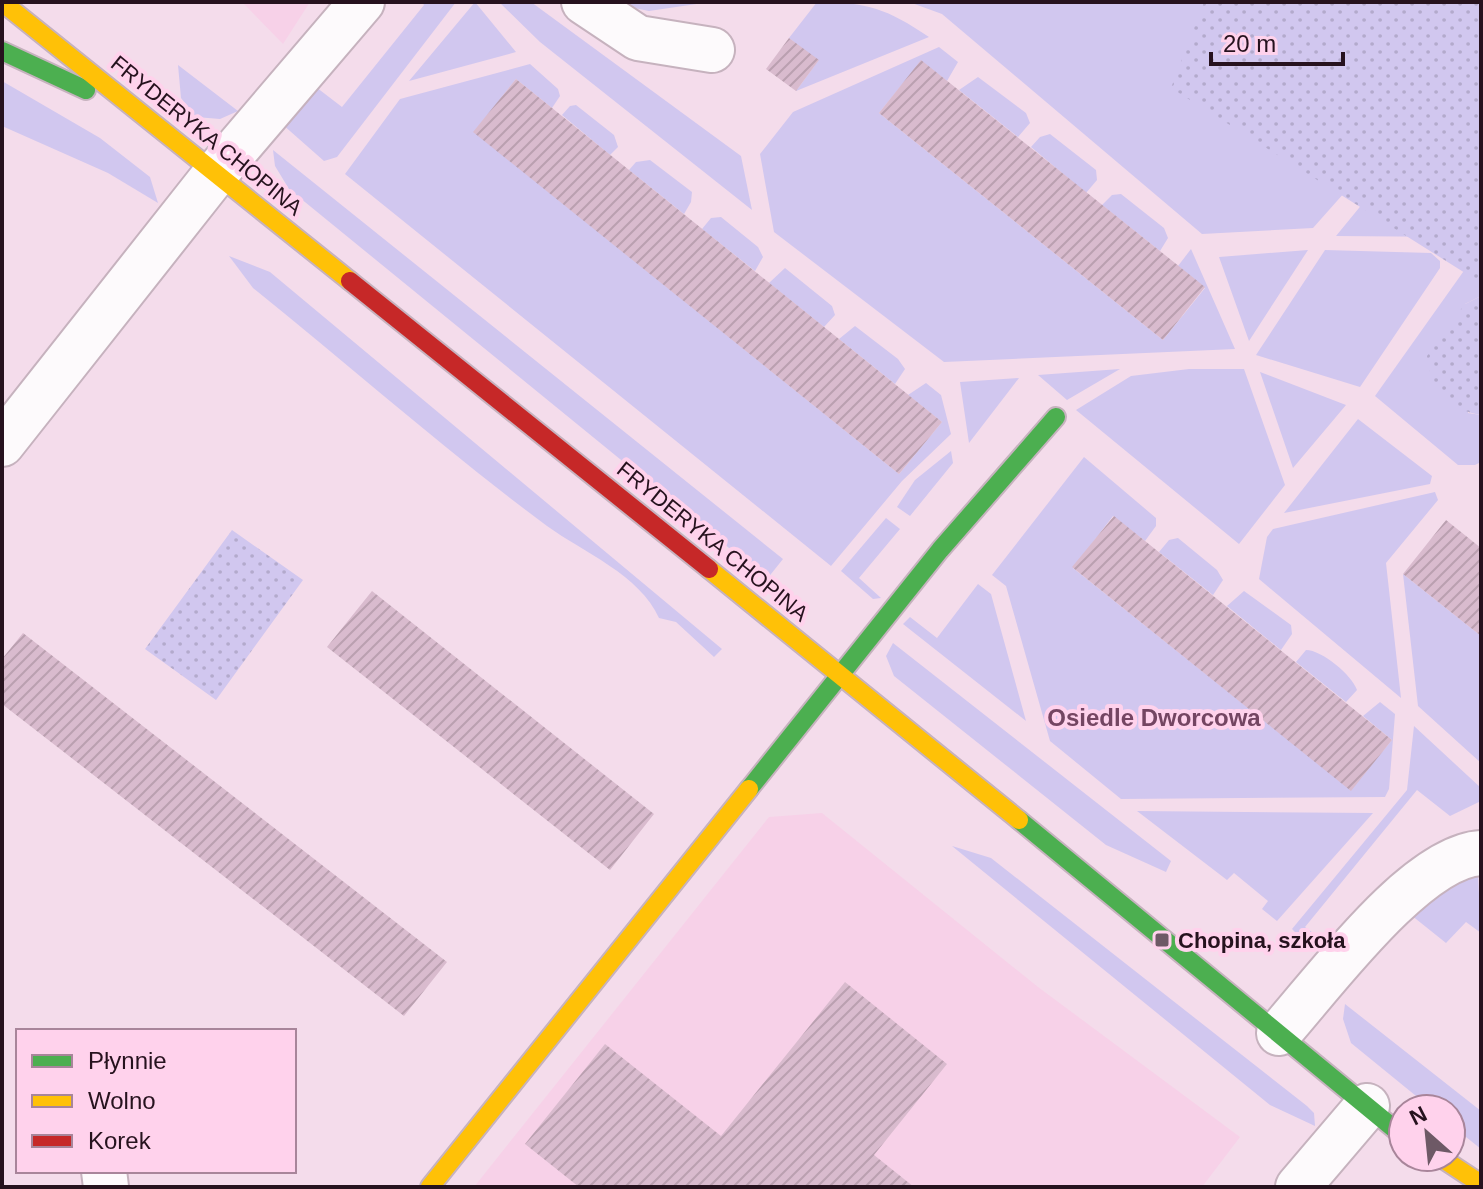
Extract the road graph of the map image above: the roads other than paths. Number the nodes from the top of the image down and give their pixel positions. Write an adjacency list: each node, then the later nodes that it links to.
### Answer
1 (2, 2): 6 (street, FRYDERYKA CHOPINA)
2 (362, 2): 7 (street)
3 (584, 2): 4 (street)
4 (712, 50)
5 (2, 51): 6 (street)
6 (146, 117): 7 (street, FRYDERYKA CHOPINA)
7 (216, 173): 9 (street); 10 (street, FRYDERYKA CHOPINA)
8 (1056, 417): 10 (street)
9 (2, 444)
10 (841, 675): 12 (street, FRYDERYKA CHOPINA); 18 (street)
11 (1481, 853): 12 (street)
12 (1279, 1033): 13 (street, FRYDERYKA CHOPINA)
13 (1387, 1122)
14 (1387, 1126): 19 (street)
15 (1444, 1173): 20 (street)
16 (1464, 1173): 17 (street)
17 (1481, 1184)
18 (430, 1187)
19 (1298, 1187)
20 (1459, 1187)

